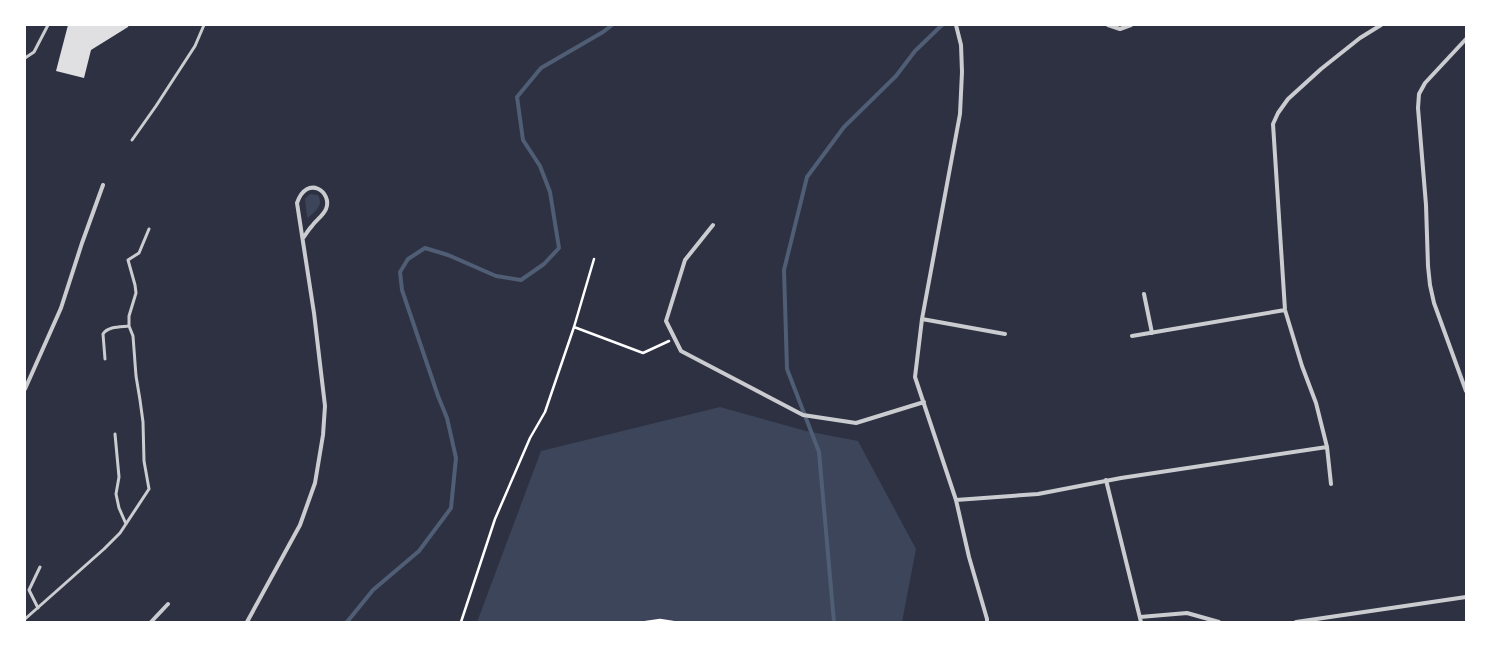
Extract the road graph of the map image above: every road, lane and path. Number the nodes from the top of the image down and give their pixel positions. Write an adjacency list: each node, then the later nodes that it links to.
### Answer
1 (48, 25): 8 (lane)
2 (204, 25): 9 (lane)
3 (957, 25): 17 (street)
4 (1108, 25): 5 (street)
5 (1131, 25)
6 (1381, 25): 16 (street)
7 (1466, 39): 26 (street)
8 (25, 58)
9 (132, 140)
10 (103, 185): 25 (street)
11 (713, 225): 23 (street)
12 (149, 229): 18 (lane)
13 (303, 238): 13 (street); 41 (street)
14 (594, 259): 19 (path)
15 (1144, 294): 20 (street)
16 (1285, 310): 20 (street); 29 (street)
17 (922, 319): 21 (street); 27 (street)
18 (129, 326): 24 (lane); 33 (lane)
19 (574, 327): 23 (path); 42 (path)
20 (1152, 332): 22 (street)
21 (1005, 334)
22 (1132, 336)
23 (675, 338): 27 (street)
24 (105, 359)
25 (25, 389)
26 (1466, 391)
27 (924, 402): 32 (street)
28 (115, 434): 33 (lane)
29 (1327, 447): 30 (street); 31 (street)
30 (1106, 480): 32 (street); 39 (street)
31 (1332, 484)
32 (956, 500): 45 (street)
33 (126, 524): 37 (lane)
34 (40, 567): 37 (lane)
35 (1466, 597): 47 (street)
36 (168, 604): 40 (street)
37 (38, 608): 38 (lane)
38 (25, 619)
39 (1141, 620): 46 (street)
40 (151, 622)
41 (247, 622)
42 (461, 622)
43 (646, 622): 44 (path)
44 (673, 622)
45 (987, 622)
46 (1219, 622)
47 (1296, 622)

